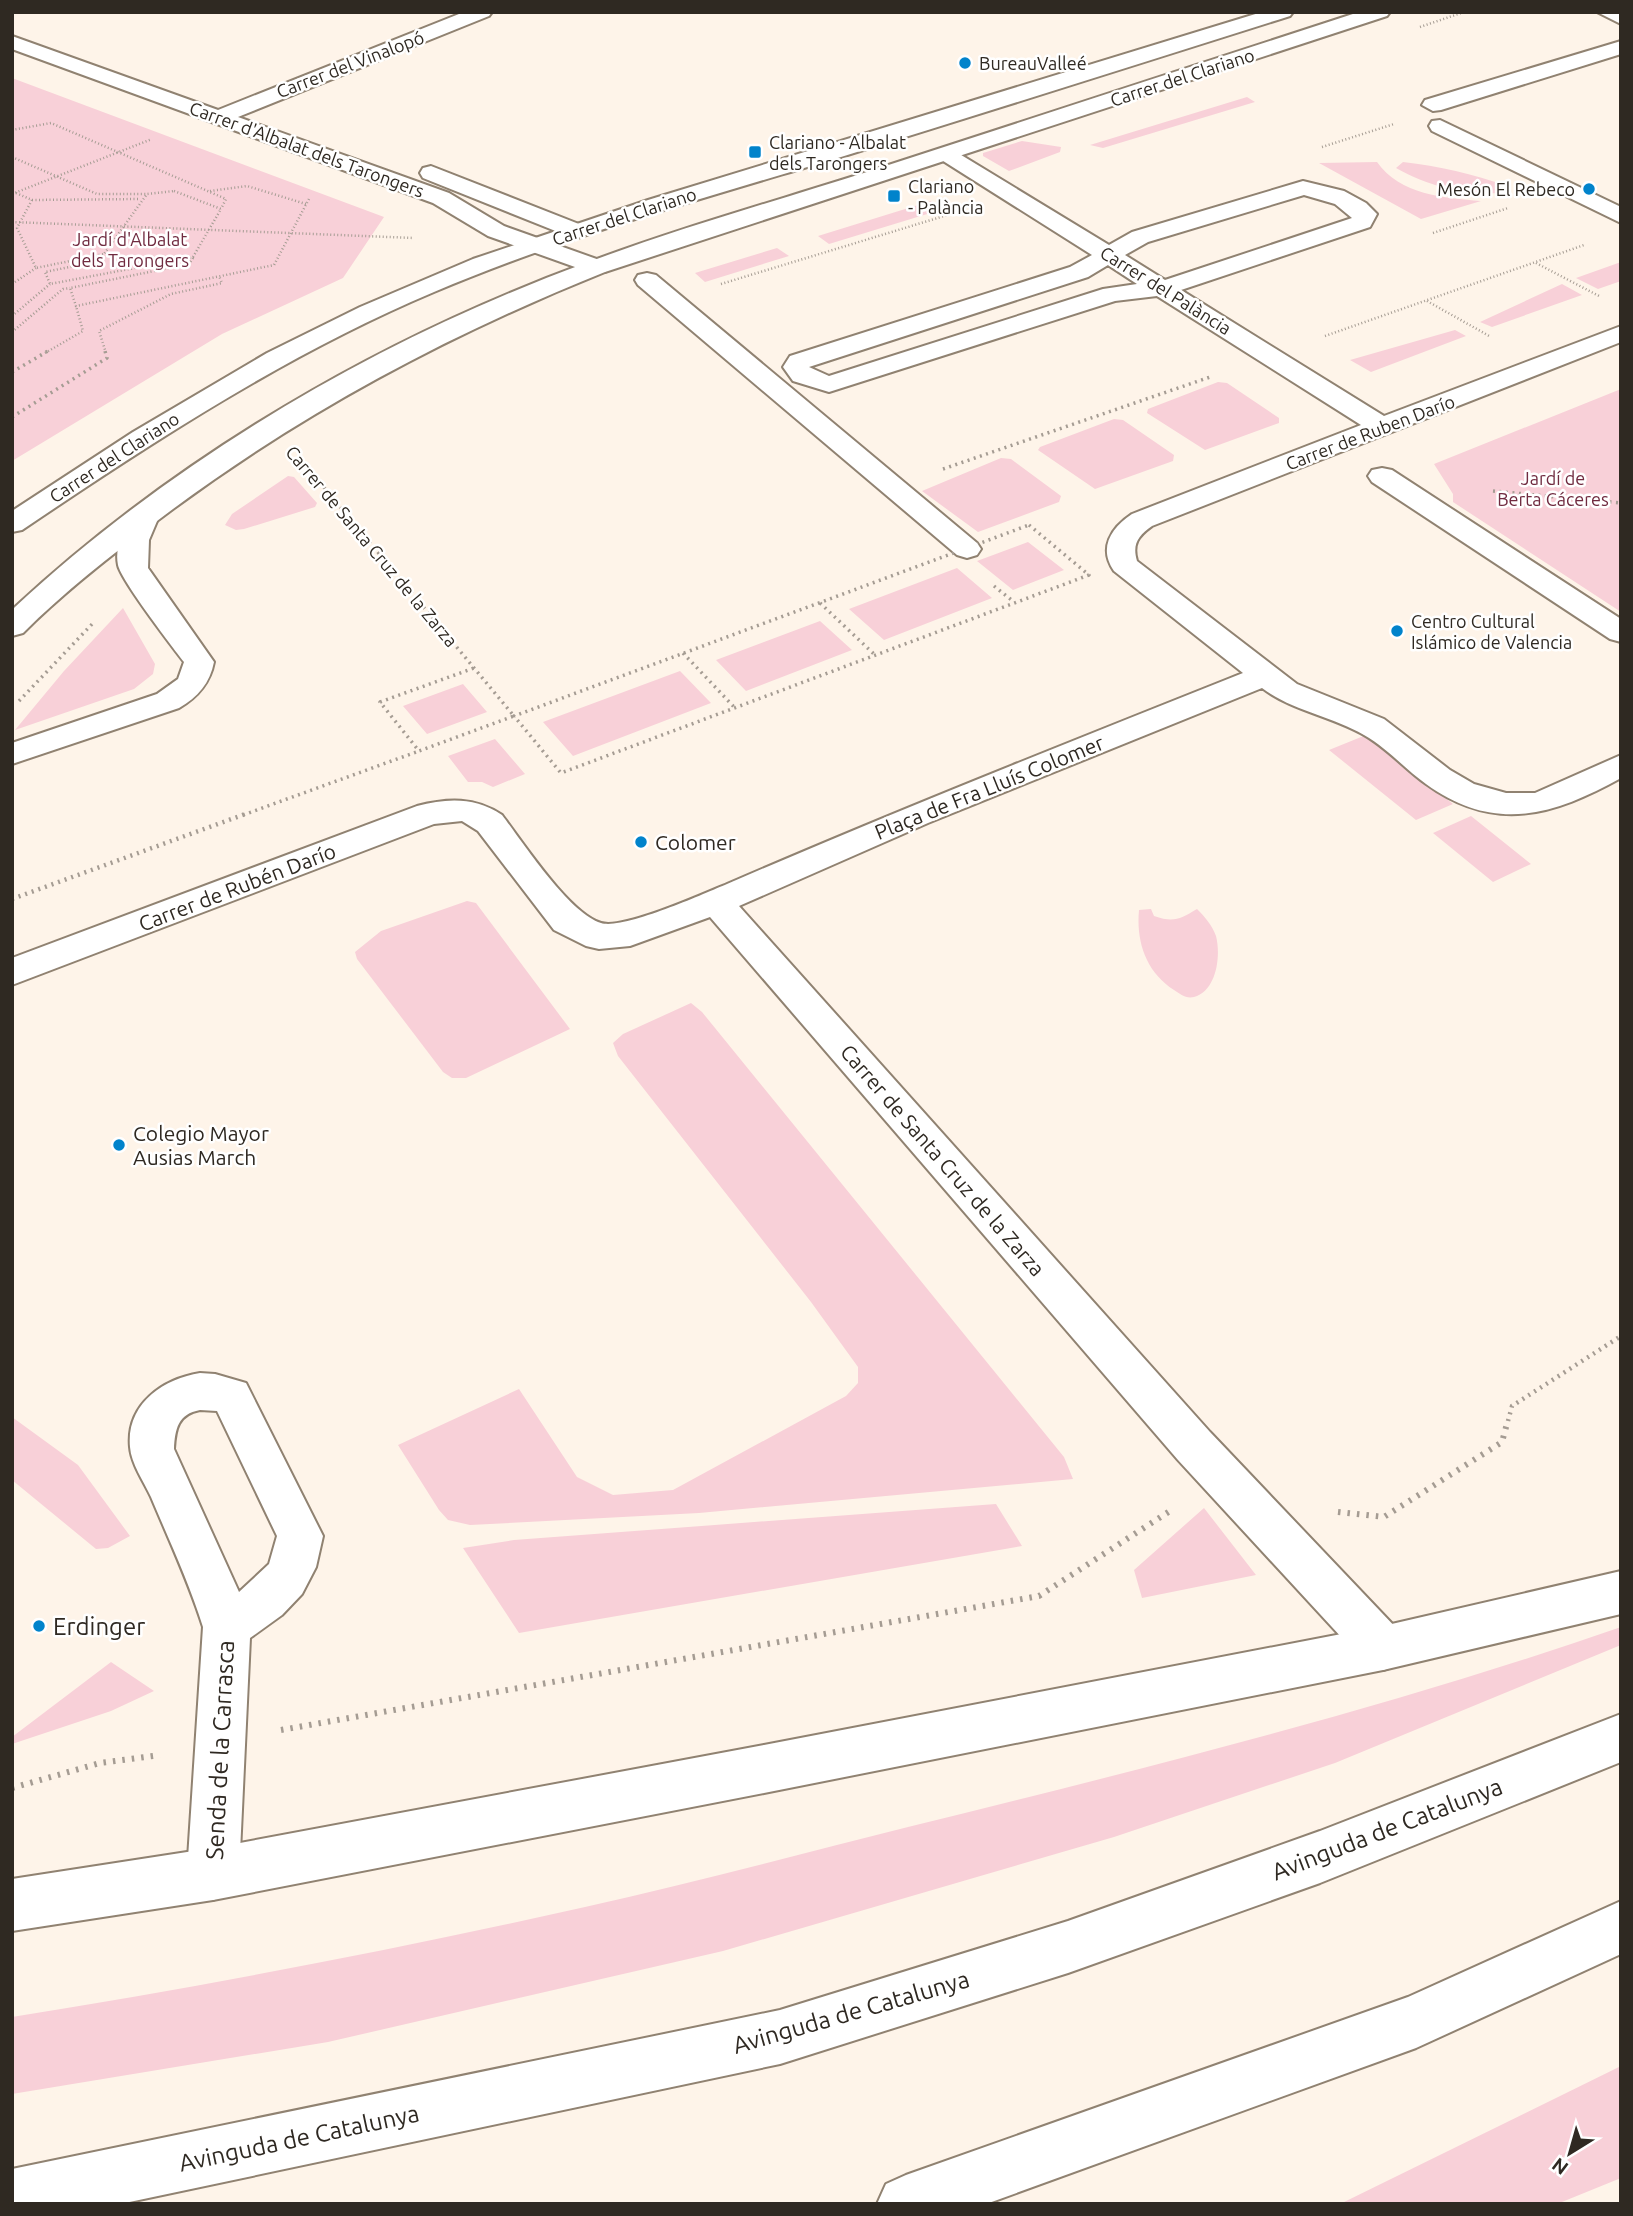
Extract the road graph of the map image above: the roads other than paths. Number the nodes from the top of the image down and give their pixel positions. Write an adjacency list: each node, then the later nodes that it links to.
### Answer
1 (482, 12): 9 (street, Carrer del Vinalopó)
2 (1283, 12): 13 (street, Carrer del Clariano)
3 (1380, 12): 11 (street, Carrer del Clariano)
4 (1607, 12): 5 (street)
5 (1621, 18)
6 (12, 30): 9 (street, Carrer d'Albalat dels Tarongers)
7 (12, 42): 10 (street, Carrer d'Albalat dels Tarongers)
8 (1621, 47): 12 (street)
9 (243, 106): 10 (street, Carrer del Vinalopó); 13 (street, Carrer d'Albalat dels Tarongers)
10 (218, 117): 14 (street, Carrer d'Albalat dels Tarongers)
11 (948, 154): 15 (street, Carrer del Palància); 16 (street, Carrer del Clariano)
12 (1621, 216)
13 (576, 231): 14 (street, Carrer del Clariano)
14 (531, 245): 16 (street, Carrer d'Albalat dels Tarongers); 23 (street, Carrer del Clariano)
15 (1110, 255): 18 (street, Carrer del Palància); 18 (street); 18 (street)
16 (597, 267): 22 (street, Carrer del Clariano)
17 (647, 280): 24 (street)
18 (1163, 288): 20 (street, Carrer del Palància)
19 (1621, 333): 20 (street, Carrer de Ruben Darío)
20 (1382, 427): 27 (street, Carrer de Ruben Darío)
21 (1382, 476): 26 (street)
22 (146, 514): 25 (street, Carrer del Clariano); 28 (street, Carrer del Clariano)
23 (12, 524)
24 (967, 549)
25 (12, 627)
26 (1621, 633)
27 (1264, 676): 29 (street); 30 (street, Plaça de Fra Lluís Colomer)
28 (12, 754)
29 (1621, 765)
30 (716, 902): 31 (street, Carrer de Rubén Darío); 34 (street, Carrer de Santa Cruz de la Zarza)
31 (12, 972)
32 (1621, 1592): 34 (street)
33 (227, 1627): 33 (street, Senda de la Carrasca); 36 (street, Senda de la Carrasca)
34 (1383, 1648): 36 (street)
35 (1621, 1738): 41 (street, Avinguda de Catalunya)
36 (213, 1874): 38 (street)
37 (12, 1889): 38 (street)
38 (72, 1898): 39 (street)
39 (12, 1905)
40 (1621, 1927): 42 (street)
41 (12, 2198)
42 (906, 2204)

